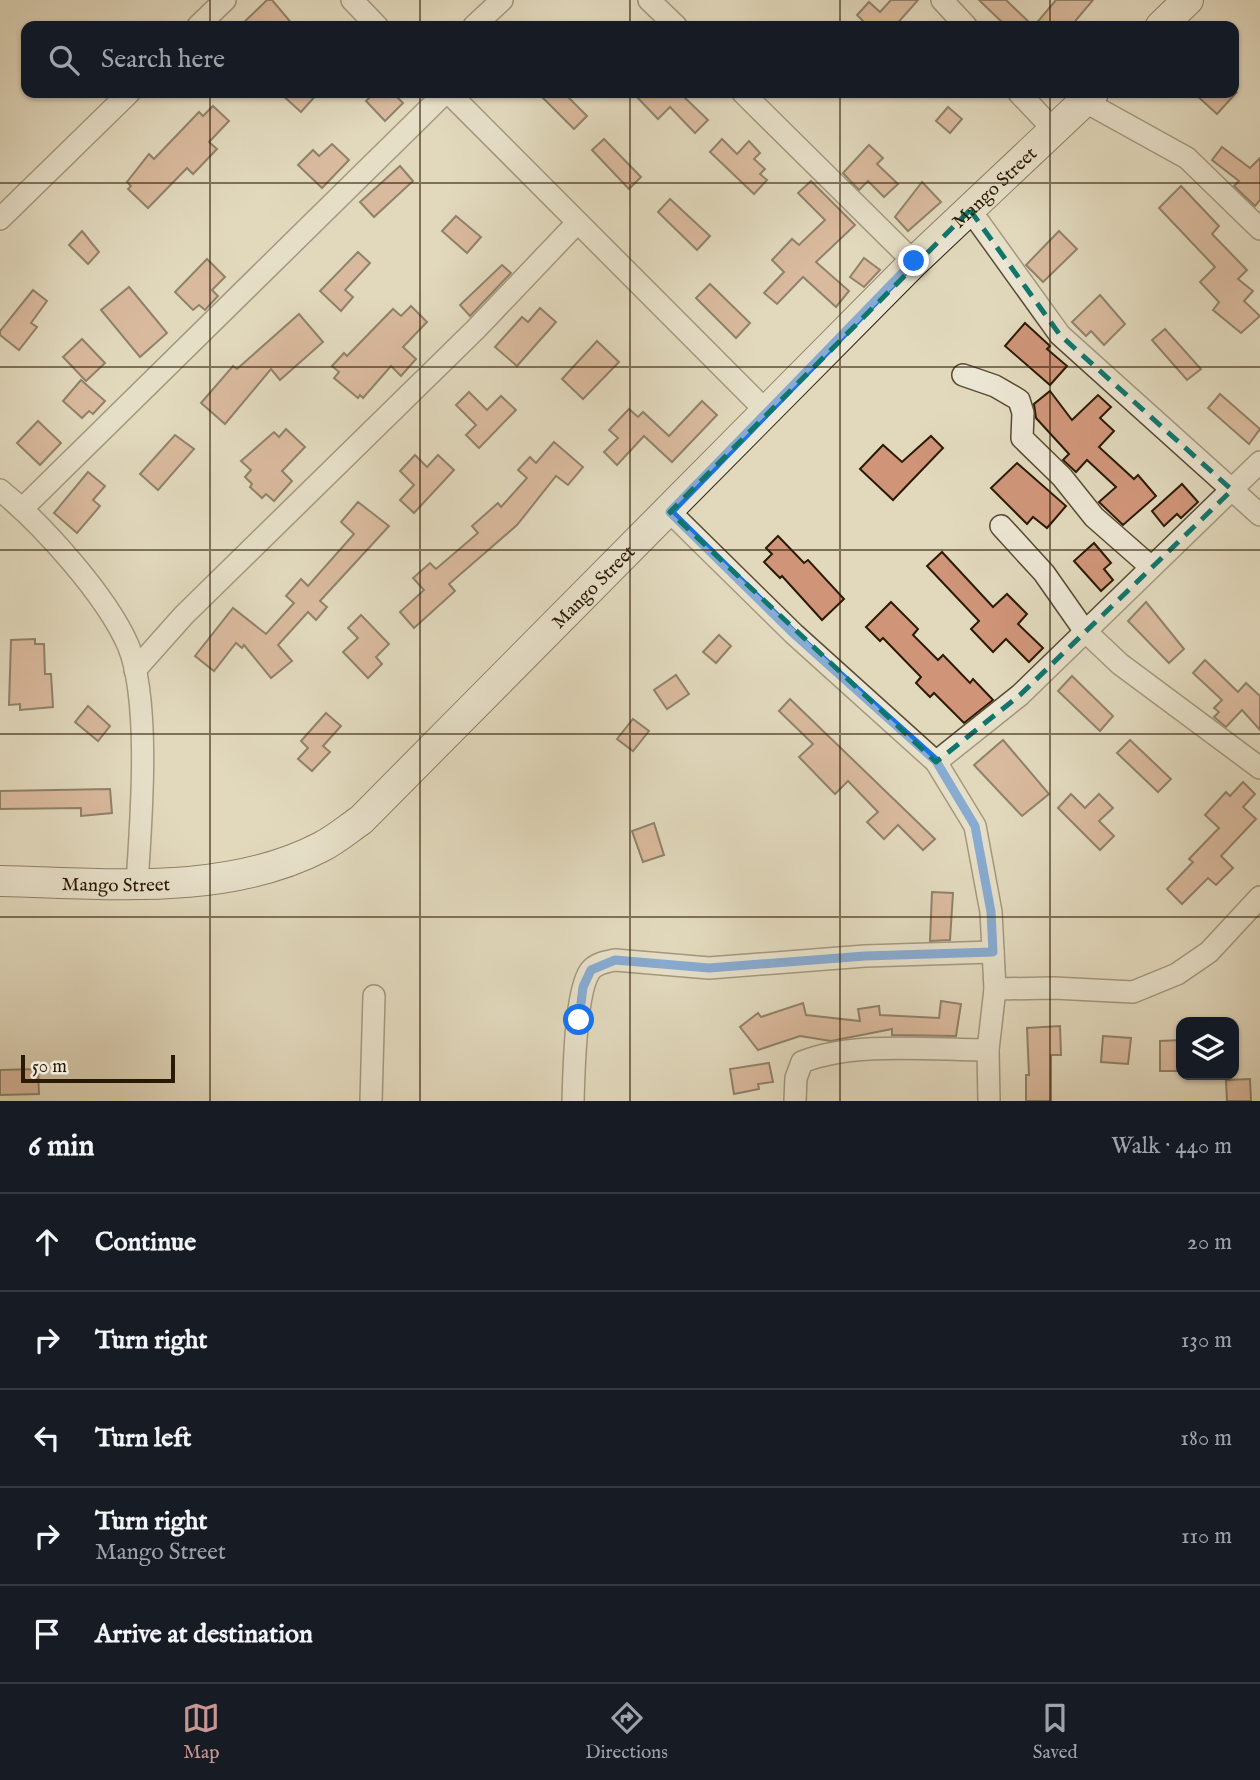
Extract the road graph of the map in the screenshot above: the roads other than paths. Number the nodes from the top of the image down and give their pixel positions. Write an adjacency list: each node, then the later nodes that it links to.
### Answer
1 (225, 0): 7 (street)
2 (352, 0): 8 (street)
3 (502, 0): 9 (street)
4 (649, 0): 10 (street)
5 (942, 0): 11 (street)
6 (1188, 0): 12 (main road)
7 (203, 21)
8 (372, 21)
9 (479, 21)
10 (671, 21)
11 (961, 21)
12 (1166, 21)
13 (124, 98): 22 (street)
14 (442, 98): 31 (street)
15 (452, 98): 23 (street)
16 (748, 98): 25 (street)
17 (1024, 98): 20 (street)
18 (1087, 98): 20 (main road, Mango Street)
19 (1090, 98): 24 (street)
20 (1054, 130): 21 (main road, Mango Street)
21 (970, 210): 25 (main road, Mango Street); 30 (street)
22 (0, 219)
23 (576, 224): 27 (street); 37 (street)
24 (1260, 229)
25 (914, 261): 27 (main road, Mango Street)
26 (963, 375): 35 (street)
27 (767, 412): 32 (main road, Mango Street)
28 (1260, 462): 30 (street)
29 (0, 489): 31 (street)
30 (1232, 490): 33 (street); 35 (street)
31 (23, 508): 37 (street)
32 (670, 512): 38 (street); 41 (main road, Mango Street)
33 (1260, 515)
34 (1001, 526): 36 (street)
35 (1151, 566): 36 (street)
36 (1084, 629): 38 (street); 39 (street)
37 (135, 670): 41 (street)
38 (936, 761): 43 (street)
39 (1260, 768)
40 (0, 881): 41 (main road, Mango Street)
41 (137, 883)
42 (1260, 897): 44 (street)
43 (993, 952): 44 (street); 48 (street)
44 (995, 989): 46 (street)
45 (374, 996): 47 (street)
46 (988, 1050): 49 (street); 50 (street)
47 (372, 1101)
48 (573, 1101)
49 (795, 1101)
50 (989, 1101)

